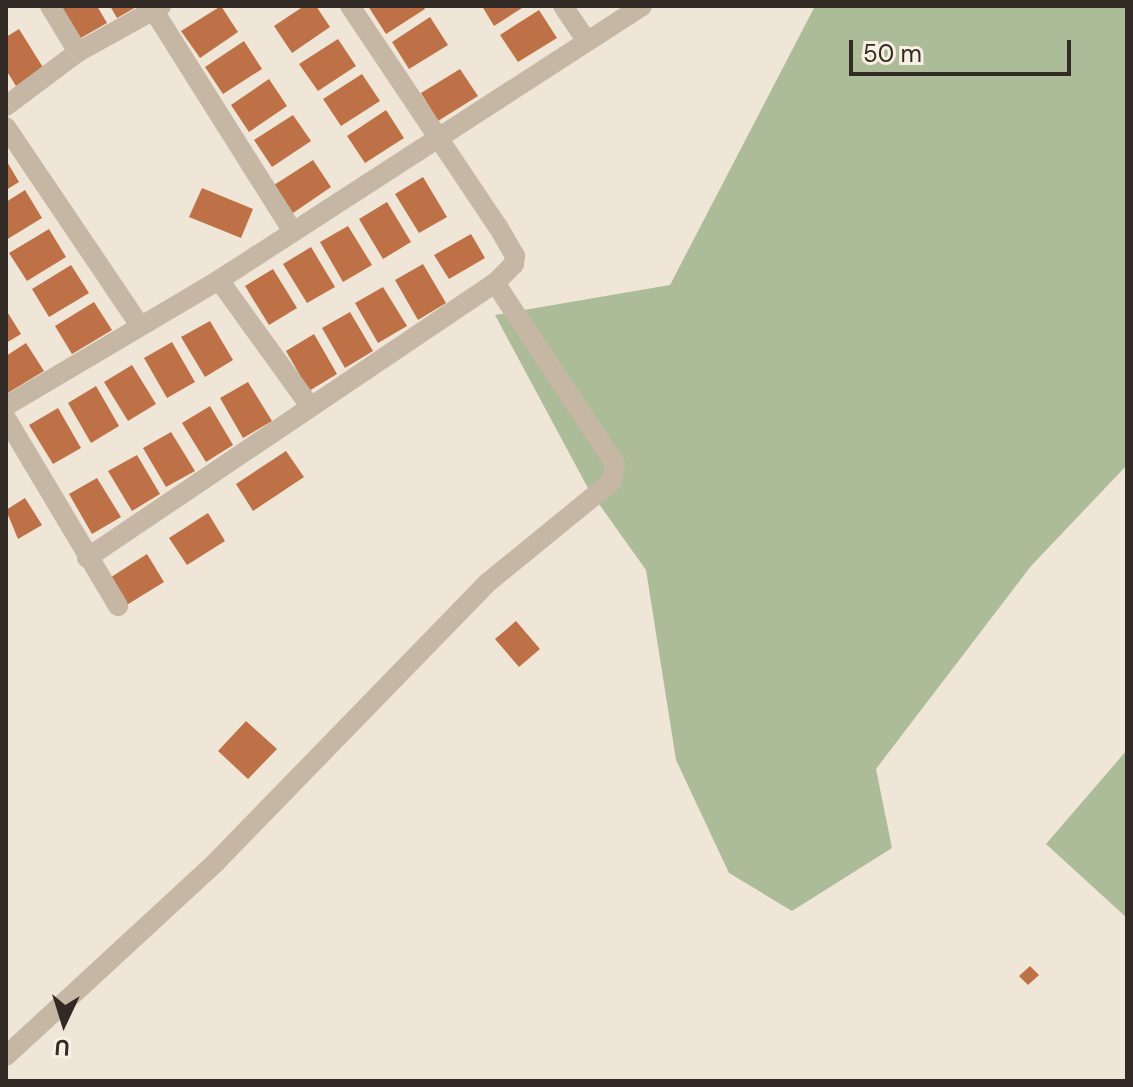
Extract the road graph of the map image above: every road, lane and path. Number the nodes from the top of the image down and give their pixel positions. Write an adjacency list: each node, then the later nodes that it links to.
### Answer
1 (50, 6): 7 (street)
2 (350, 6): 10 (street)
3 (563, 6): 6 (street)
4 (642, 6): 6 (street)
5 (158, 8): 7 (street); 11 (street)
6 (586, 40): 10 (street)
7 (78, 52): 8 (street)
8 (6, 106)
9 (6, 127): 14 (street)
10 (440, 140): 11 (street); 13 (street)
11 (293, 232): 12 (street)
12 (219, 280): 14 (street); 15 (street)
13 (495, 283): 15 (street); 20 (street)
14 (140, 326): 16 (street)
15 (309, 405): 18 (street)
16 (6, 406)
17 (6, 418): 18 (street)
18 (87, 558): 19 (street)
19 (118, 606)
20 (6, 1056)

